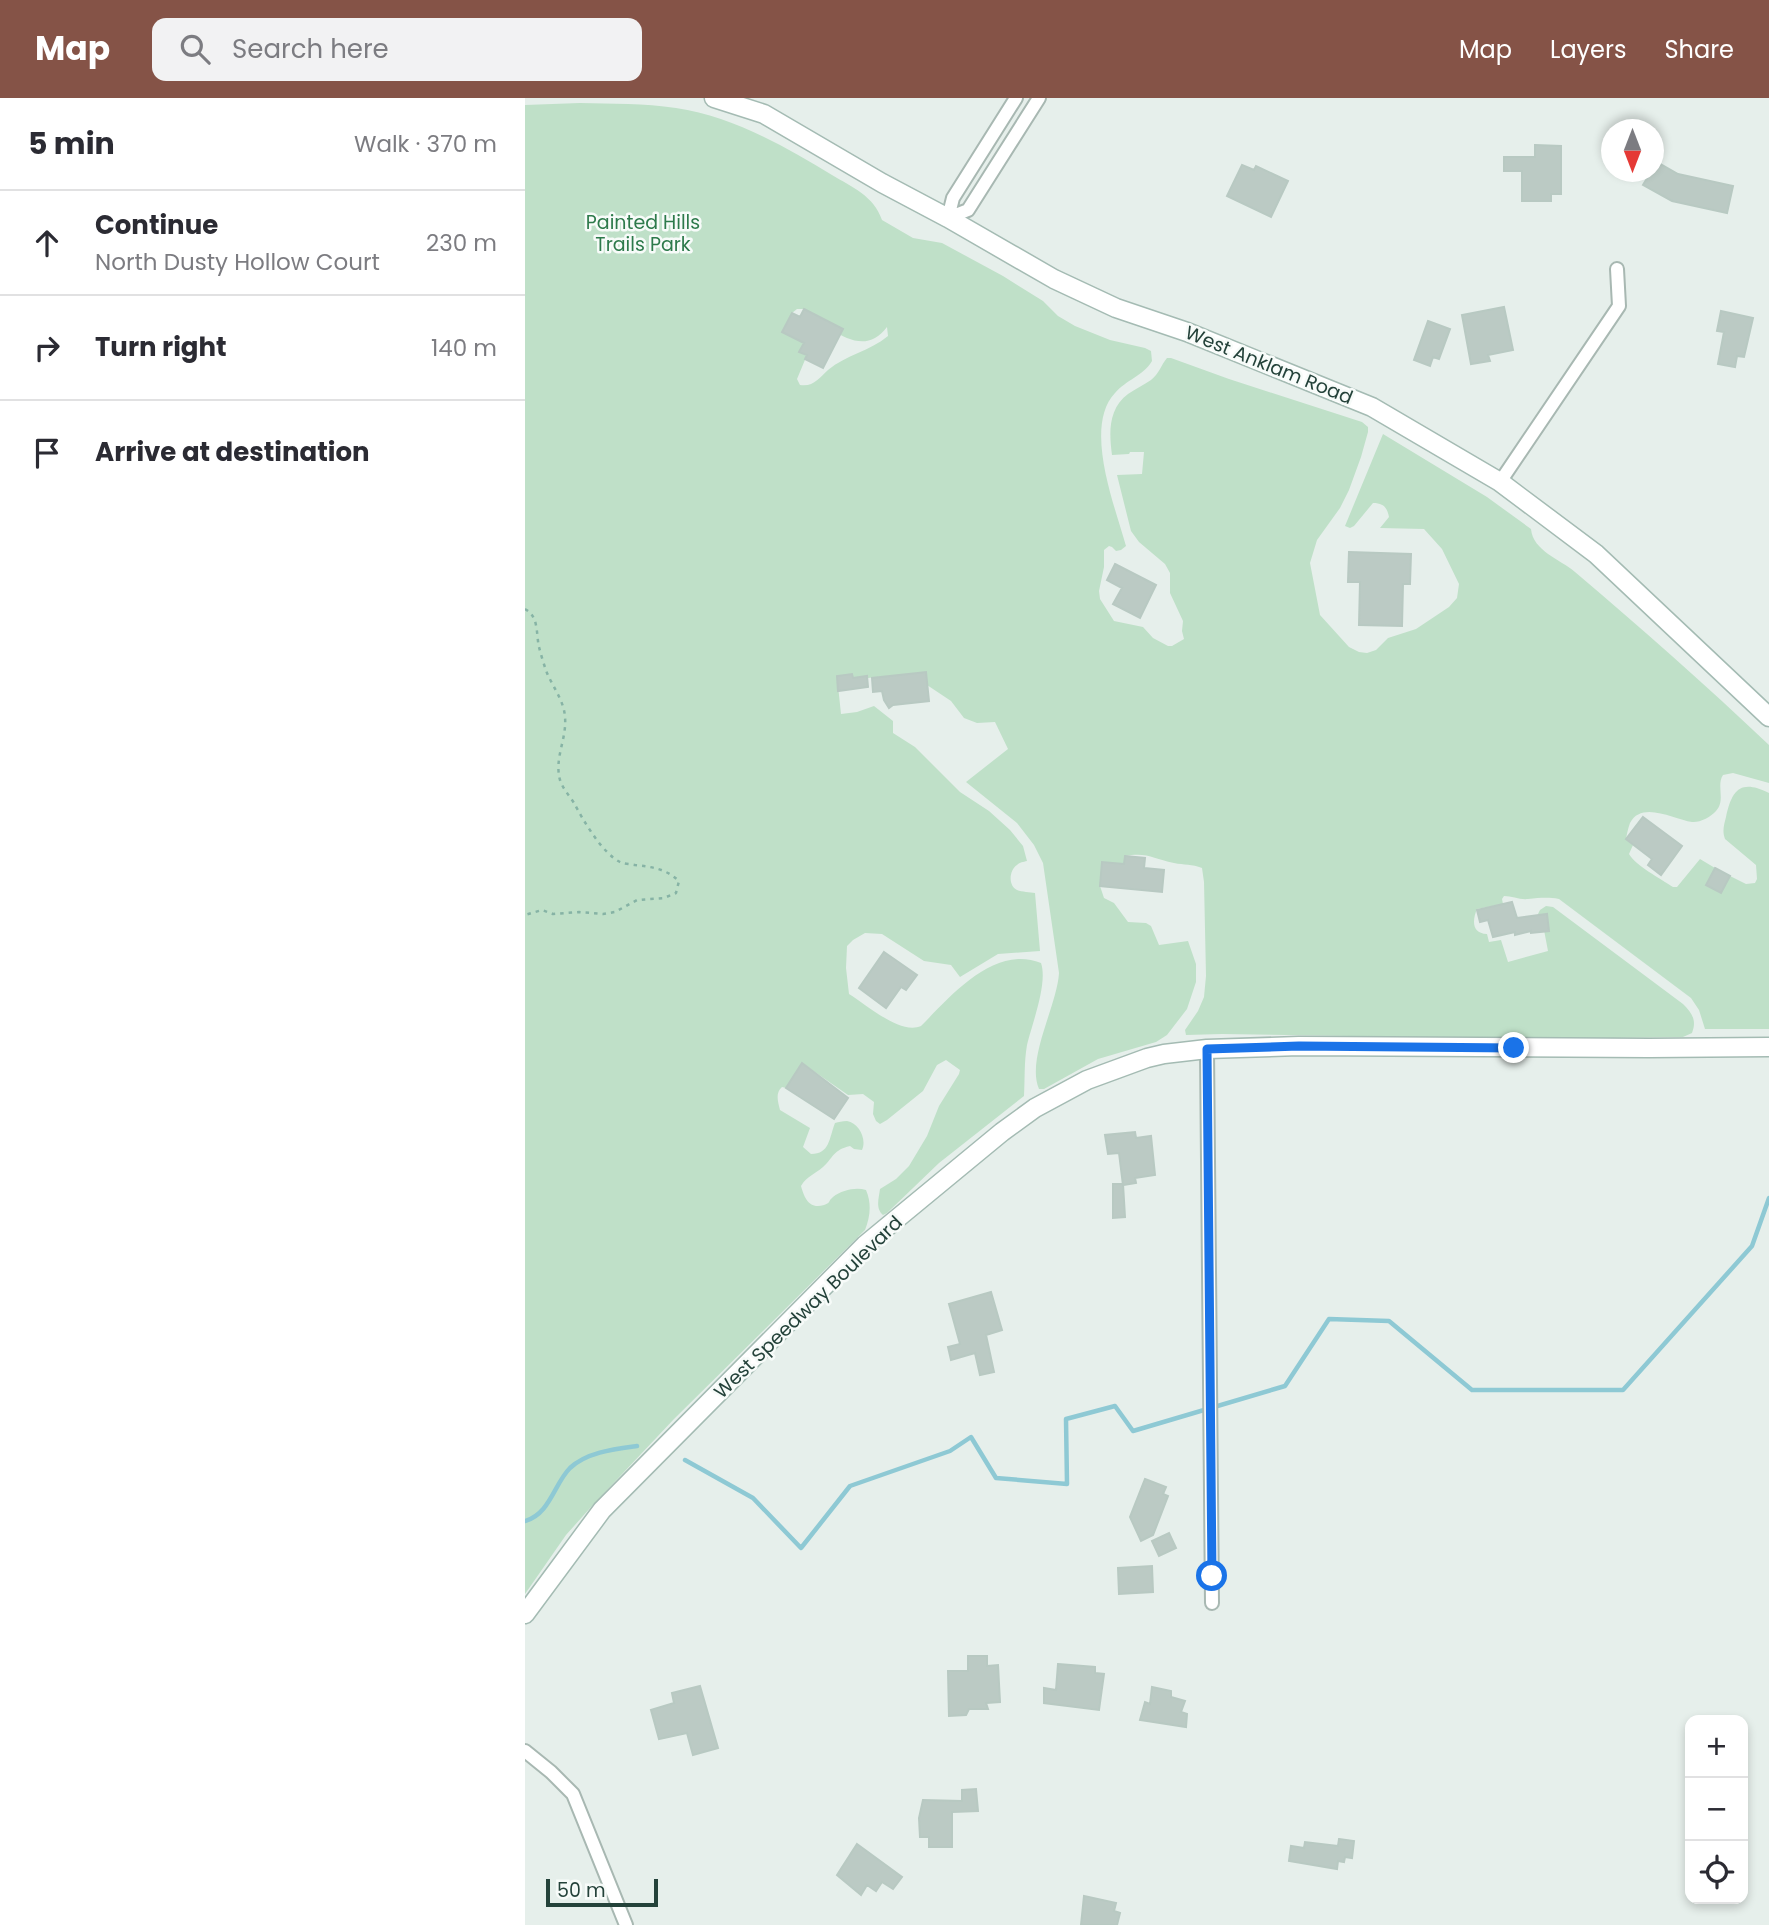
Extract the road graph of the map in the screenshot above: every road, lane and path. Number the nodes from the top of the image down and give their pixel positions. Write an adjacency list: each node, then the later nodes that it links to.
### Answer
1 (714, 98): 4 (main road, West Anklam Road)
2 (1016, 98): 4 (street)
3 (1039, 98): 4 (street)
4 (948, 218): 6 (main road, West Anklam Road)
5 (1617, 269): 6 (street)
6 (1500, 482): 8 (main road, West Anklam Road)
7 (525, 609): 9 (path)
8 (1769, 718)
9 (525, 915)
10 (1769, 1047): 11 (main road, West Speedway Boulevard)
11 (1207, 1049): 12 (street); 13 (main road, West Speedway Boulevard)
12 (1212, 1603)
13 (525, 1614)
14 (525, 1751): 15 (street)
15 (626, 1925)

